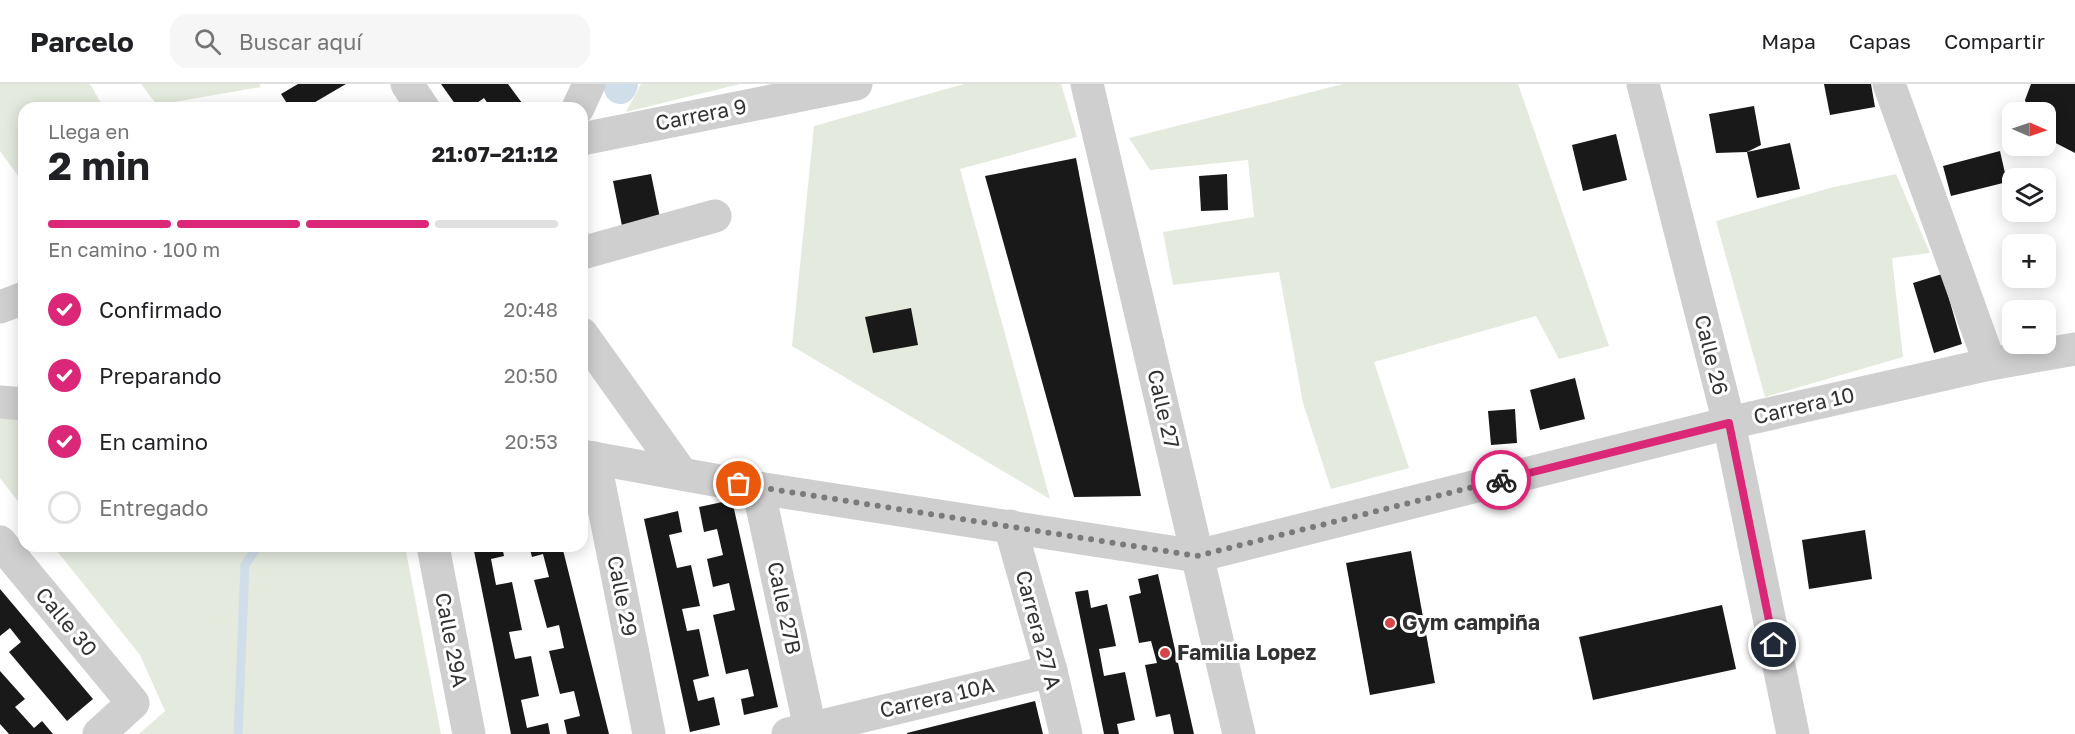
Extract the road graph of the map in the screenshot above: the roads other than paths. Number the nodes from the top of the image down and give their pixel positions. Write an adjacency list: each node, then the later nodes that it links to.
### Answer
1 (407, 84): 7 (street)
2 (589, 84): 8 (street)
3 (856, 84): 9 (street, Carrera 9)
4 (1088, 84): 26 (street, Calle 27)
5 (1643, 84): 19 (street, Calle 26)
6 (1889, 84): 16 (street)
7 (419, 102)
8 (581, 102)
9 (588, 138)
10 (715, 216): 11 (street)
11 (588, 252)
12 (18, 300): 13 (street)
13 (0, 307)
14 (588, 342): 21 (street)
15 (2075, 350): 16 (street, Carrera 10)
16 (1990, 364): 19 (street, Carrera 10)
17 (0, 402): 18 (street)
18 (18, 404)
19 (1729, 423): 26 (street, Carrera 10); 34 (street, Calle 26)
20 (588, 457): 21 (street, Carrera 10); 31 (street, Calle 29)
21 (682, 474): 22 (street, Carrera 10)
22 (758, 488): 23 (street, Carrera 10); 28 (street, Calle 27B)
23 (1010, 526): 26 (street, Carrera 10); 27 (street, Carrera 27 A)
24 (0, 542): 29 (street, Calle 30)
25 (434, 552): 30 (street, Calle 29A)
26 (1197, 556): 33 (street, Calle 27)
27 (1051, 672): 28 (street, Carrera 10A); 32 (street, Carrera 27 A)
28 (799, 731)
29 (99, 734)
30 (470, 734)
31 (649, 734)
32 (1066, 734)
33 (1239, 734)
34 (1793, 734)

